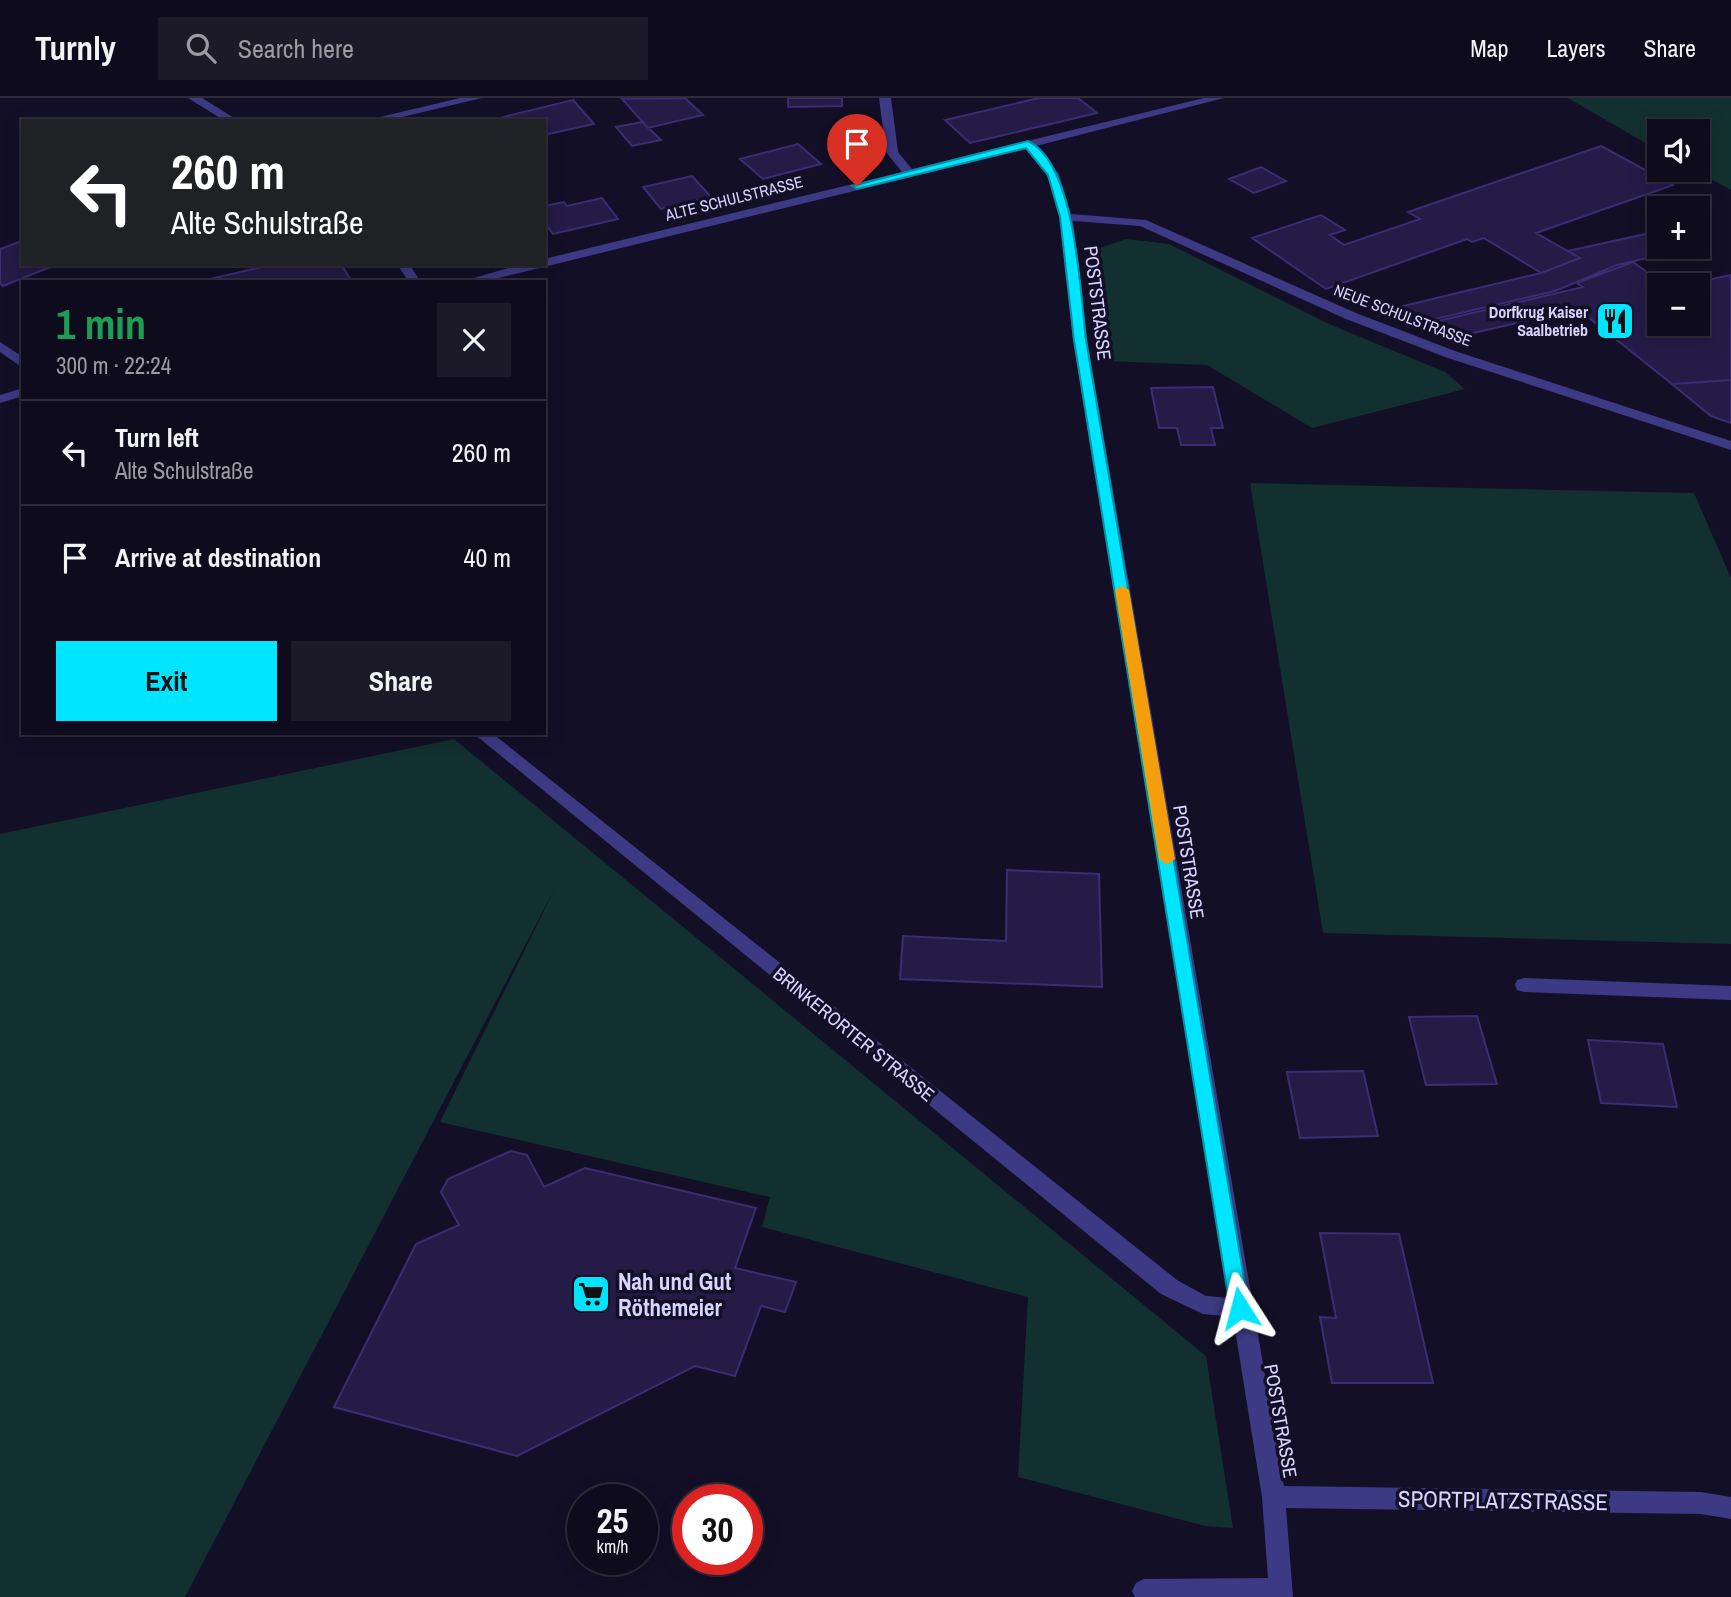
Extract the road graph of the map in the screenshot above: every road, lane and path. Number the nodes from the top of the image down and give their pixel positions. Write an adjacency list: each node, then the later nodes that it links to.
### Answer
1 (194, 98): 6 (street)
2 (476, 98): 7 (street)
3 (885, 98): 9 (street)
4 (1218, 98): 5 (street, ALTE SCHULSTRASSE)
5 (1183, 102): 8 (street, ALTE SCHULSTRASSE)
6 (231, 119)
7 (377, 119)
8 (1028, 144): 9 (street, ALTE SCHULSTRASSE); 10 (street, POSTSTRASSE)
9 (909, 173): 11 (street, ALTE SCHULSTRASSE)
10 (1066, 217): 18 (street, NEUE SCHULSTRASSE); 22 (street, POSTSTRASSE)
11 (546, 263)
12 (530, 266): 13 (street)
13 (474, 280)
14 (0, 346): 15 (street)
15 (21, 362)
16 (21, 393): 17 (street)
17 (0, 399)
18 (1731, 446)
19 (483, 735): 22 (street, BRINKERORTER STRASSE)
20 (1524, 985): 21 (street)
21 (1731, 993)
22 (1240, 1308): 23 (street, POSTSTRASSE)
23 (1274, 1497): 24 (street, SPORTPLATZSTRASSE); 26 (street, POSTSTRASSE)
24 (1731, 1508)
25 (1144, 1591): 26 (street)
26 (1281, 1593)

